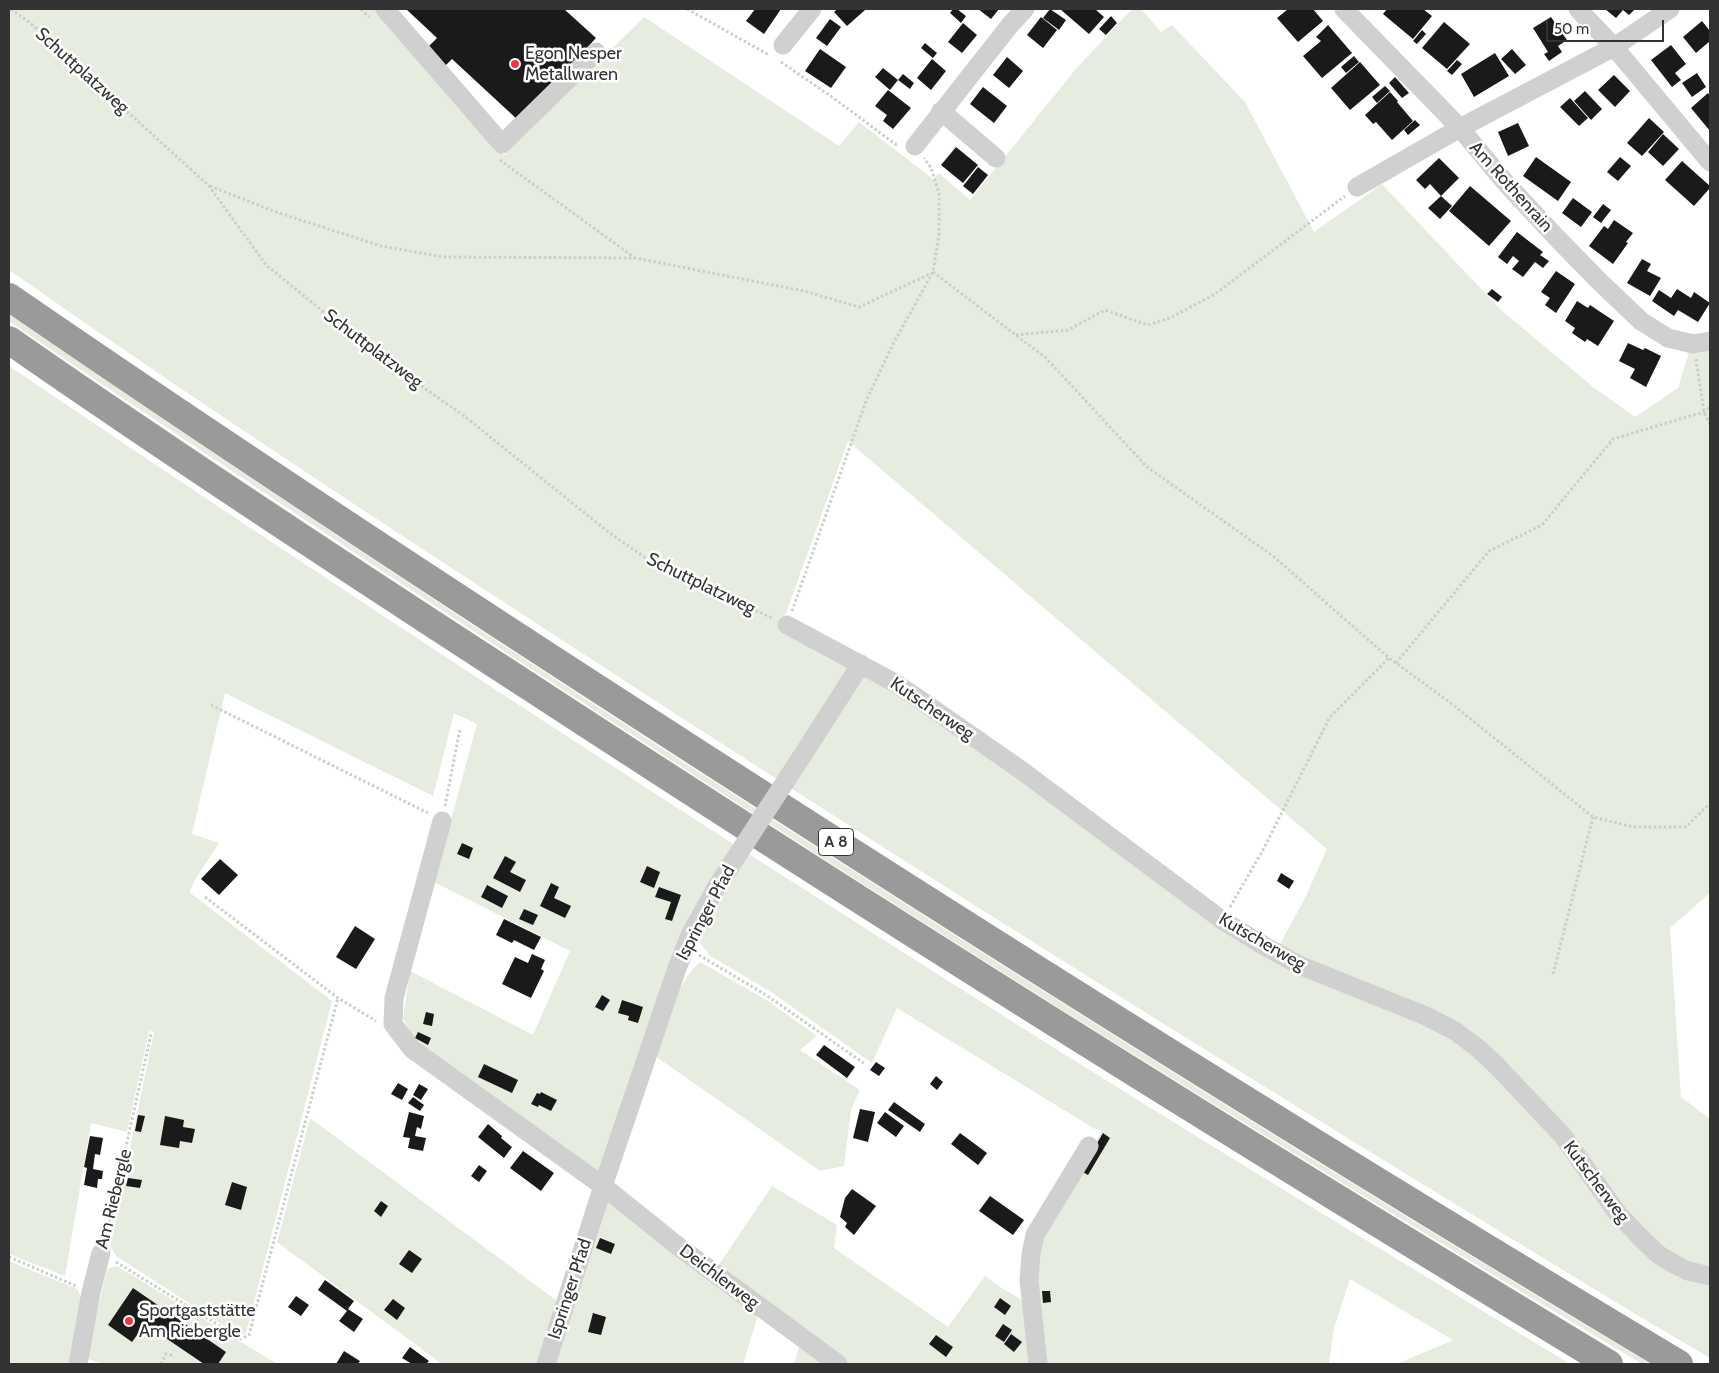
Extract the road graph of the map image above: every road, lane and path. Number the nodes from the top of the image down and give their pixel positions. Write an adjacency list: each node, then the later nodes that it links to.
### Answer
1 (11, 9): 18 (path, Schuttplatzweg)
2 (385, 9): 11 (street)
3 (687, 9): 14 (path)
4 (812, 9): 9 (street)
5 (1025, 9): 12 (street)
6 (1344, 9): 13 (street, Am Rothenrain)
7 (1578, 9): 10 (street)
8 (1670, 9): 10 (street)
9 (783, 45)
10 (1614, 47): 13 (street); 17 (street)
11 (596, 52)
12 (941, 111): 14 (street); 15 (street)
13 (1460, 128): 19 (street); 25 (street, Am Rothenrain)
14 (915, 146): 21 (path)
15 (996, 158)
16 (500, 161): 20 (path)
17 (1710, 162)
18 (209, 186): 20 (path); 29 (path, Schuttplatzweg)
19 (1357, 187): 23 (path)
20 (635, 258): 21 (path)
21 (933, 272): 23 (path); 29 (path)
22 (9, 296): 59 (highway, A 8)
23 (1016, 335): 30 (path)
24 (9, 340): 58 (highway, A 8)
25 (1702, 343): 27 (path)
26 (1710, 406): 27 (path)
27 (1704, 412): 28 (path); 31 (path)
28 (1710, 424)
29 (787, 625): 32 (street, Kutscherweg)
30 (1389, 658): 31 (path); 39 (path)
31 (1396, 663): 36 (path)
32 (861, 664): 39 (street, Kutscherweg); 40 (street, Ispringer Pfad, bridge)
33 (212, 705): 37 (path)
34 (460, 729): 37 (path)
35 (1710, 803): 36 (path)
36 (1593, 817): 41 (path)
37 (442, 821): 43 (street)
38 (205, 896): 42 (path)
39 (1222, 920): 50 (street, Kutscherweg)
40 (686, 947): 45 (path); 47 (street, Ispringer Pfad)
41 (1553, 974)
42 (338, 998): 43 (path); 48 (path)
43 (393, 1024): 47 (street)
44 (151, 1034): 48 (path, Am Riebergle)
45 (865, 1064)
46 (1089, 1146): 57 (street)
47 (603, 1186): 55 (street, Ispringer Pfad); 56 (street, Deichlerweg)
48 (101, 1253): 51 (street, Am Riebergle)
49 (9, 1257): 51 (path)
50 (1710, 1276)
51 (91, 1292): 53 (street, Am Riebergle)
52 (175, 1356): 54 (path)
53 (78, 1364)
54 (161, 1364)
55 (546, 1364)
56 (838, 1364)
57 (1038, 1364)
58 (1609, 1364)
59 (1679, 1364)

